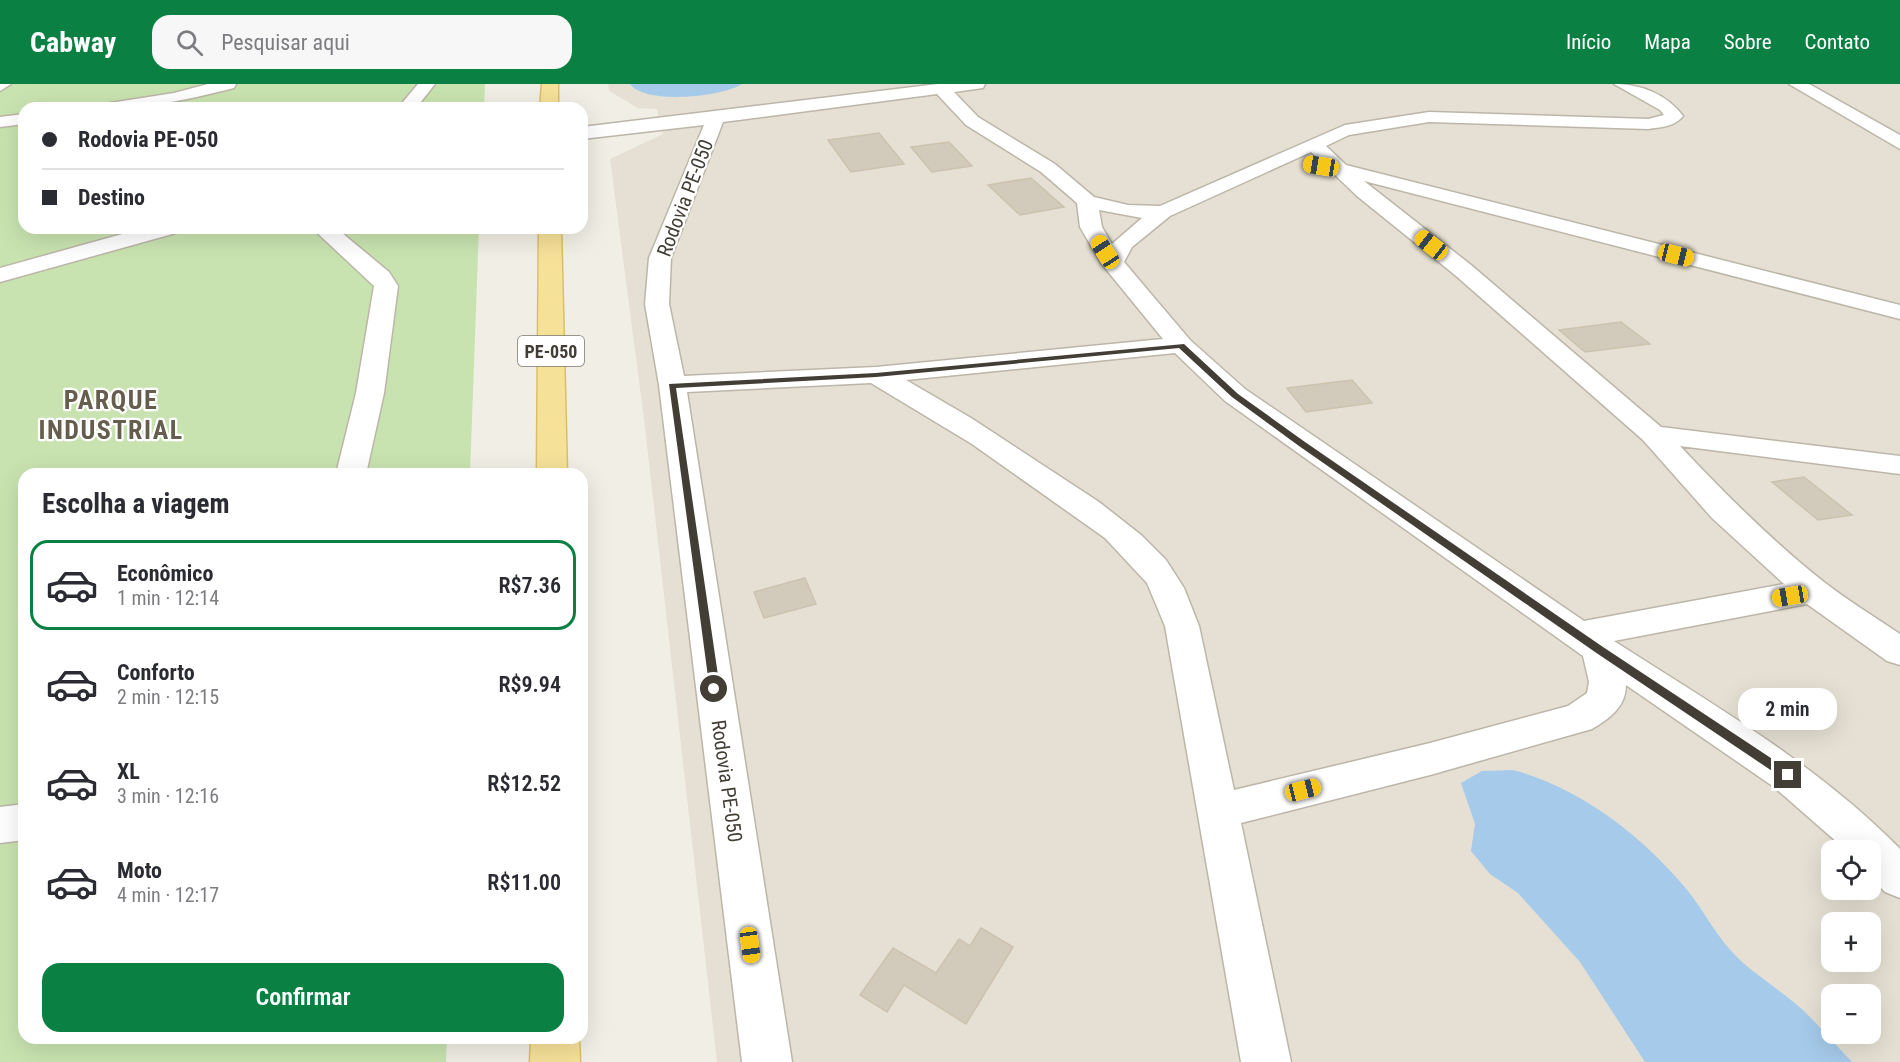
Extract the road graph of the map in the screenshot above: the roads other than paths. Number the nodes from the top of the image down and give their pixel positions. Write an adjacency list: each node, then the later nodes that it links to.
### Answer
1 (228, 84): 8 (street)
2 (427, 84): 9 (street)
3 (550, 84): 10 (main road)
4 (977, 84): 7 (street)
5 (1622, 84): 18 (street)
6 (1797, 84): 17 (street)
7 (934, 86): 11 (street); 11 (street); 21 (street)
8 (148, 102)
9 (412, 102)
10 (549, 102)
11 (698, 117): 15 (street); 34 (street, Rodovia PE-050)
12 (18, 120): 13 (street)
13 (0, 122)
14 (588, 122): 15 (street)
15 (620, 124): 16 (street)
16 (588, 132)
17 (1900, 143)
18 (1313, 144): 19 (street); 20 (street)
19 (1281, 160): 20 (street); 22 (street)
20 (1341, 170): 31 (street); 35 (street)
21 (1087, 201): 22 (street); 29 (street)
22 (1163, 212): 29 (street)
23 (113, 234): 27 (street)
24 (136, 234): 27 (street)
25 (330, 234): 37 (street)
26 (550, 234): 38 (main road, PE-050)
27 (103, 240): 28 (street); 30 (street)
28 (0, 262)
29 (1112, 263): 32 (street)
30 (0, 275)
31 (1900, 312)
32 (1181, 345): 33 (street); 40 (street)
33 (876, 375): 34 (street); 42 (street)
34 (672, 385): 48 (street, Rodovia PE-050)
35 (1653, 434): 36 (street); 39 (street)
36 (1900, 465)
37 (352, 468)
38 (552, 468)
39 (1813, 591): 40 (street); 41 (street)
40 (1589, 642): 42 (street); 45 (street)
41 (1900, 652)
42 (1218, 811): 49 (street)
43 (18, 823): 44 (street)
44 (0, 825)
45 (1900, 878)
46 (555, 1044): 47 (main road)
47 (555, 1062)
48 (767, 1062)
49 (1266, 1062)

